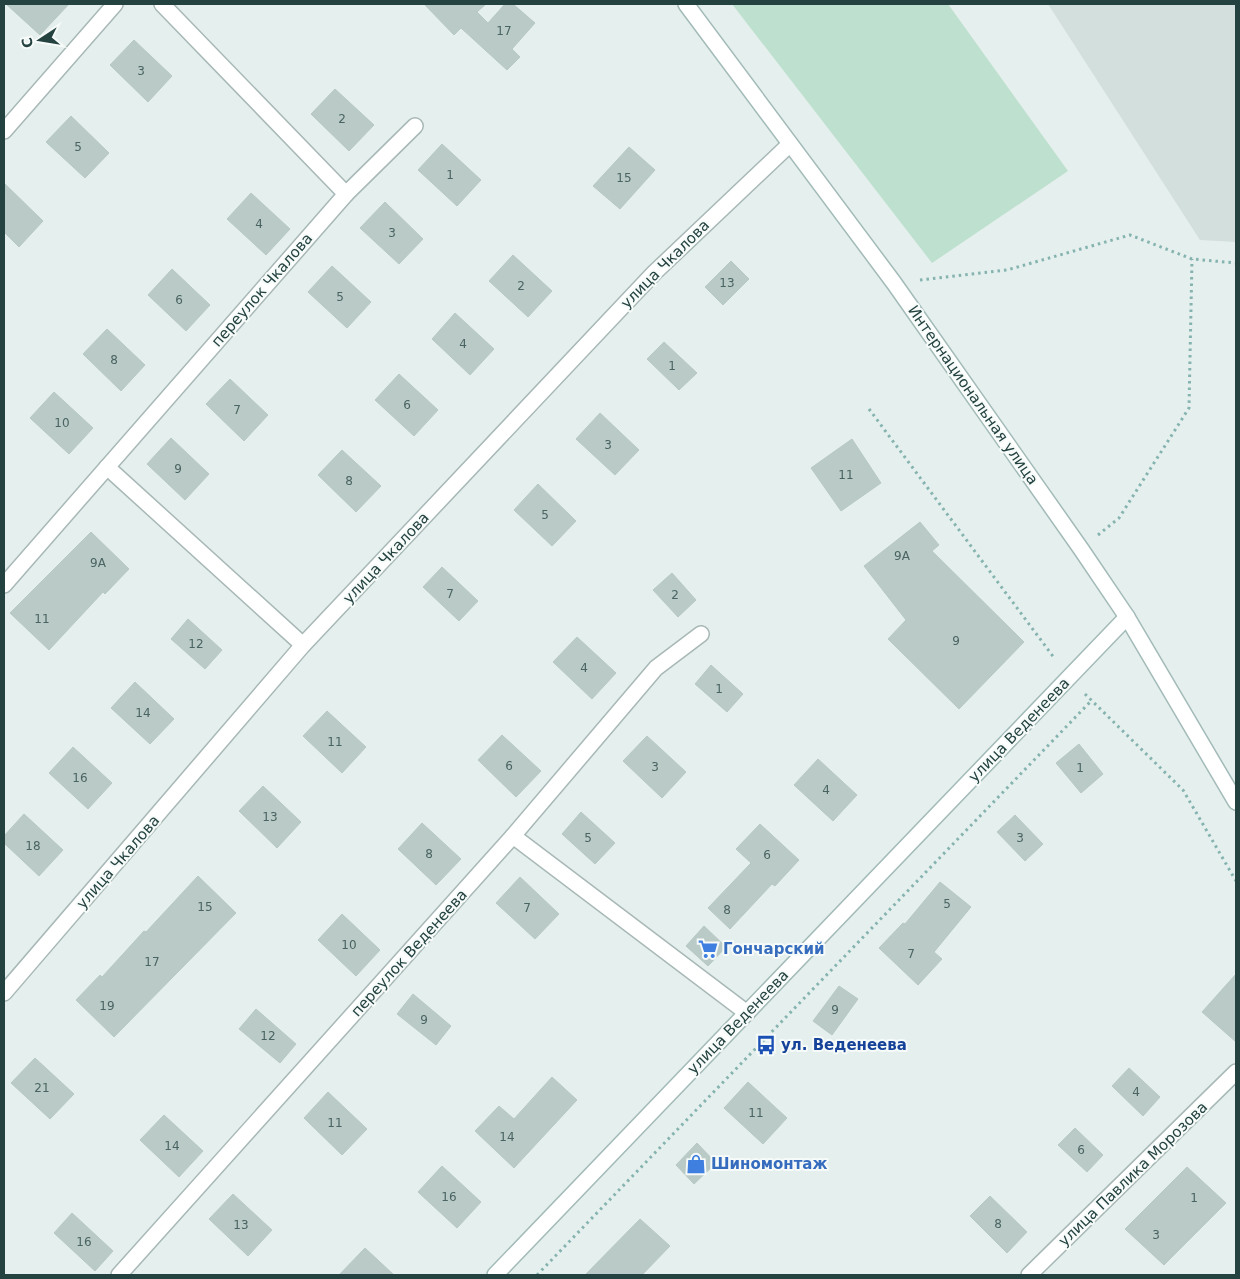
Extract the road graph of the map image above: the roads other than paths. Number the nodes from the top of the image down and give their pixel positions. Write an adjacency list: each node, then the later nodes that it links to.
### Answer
1 (115, 4): 5 (street)
2 (162, 4): 7 (street)
3 (686, 4): 6 (street, Интернациональная улица)
4 (415, 126): 7 (street, переулок Чкалова)
5 (4, 131)
6 (790, 144): 10 (street, Интернациональная улица); 12 (street, улица Чкалова)
7 (346, 194): 8 (street, переулок Чкалова)
8 (107, 467): 9 (street, переулок Чкалова); 12 (street)
9 (4, 584)
10 (1127, 617): 13 (street, Интернациональная улица); 16 (street, улица Веденеева)
11 (701, 634): 14 (street, переулок Веденеева)
12 (303, 645): 15 (street, улица Чкалова)
13 (1236, 802)
14 (513, 836): 16 (street); 19 (street, переулок Веденеева)
15 (4, 993)
16 (747, 1013): 20 (street, улица Веденеева)
17 (1236, 1072): 18 (street, улица Павлика Морозова)
18 (1036, 1273)
19 (119, 1275)
20 (495, 1275)

